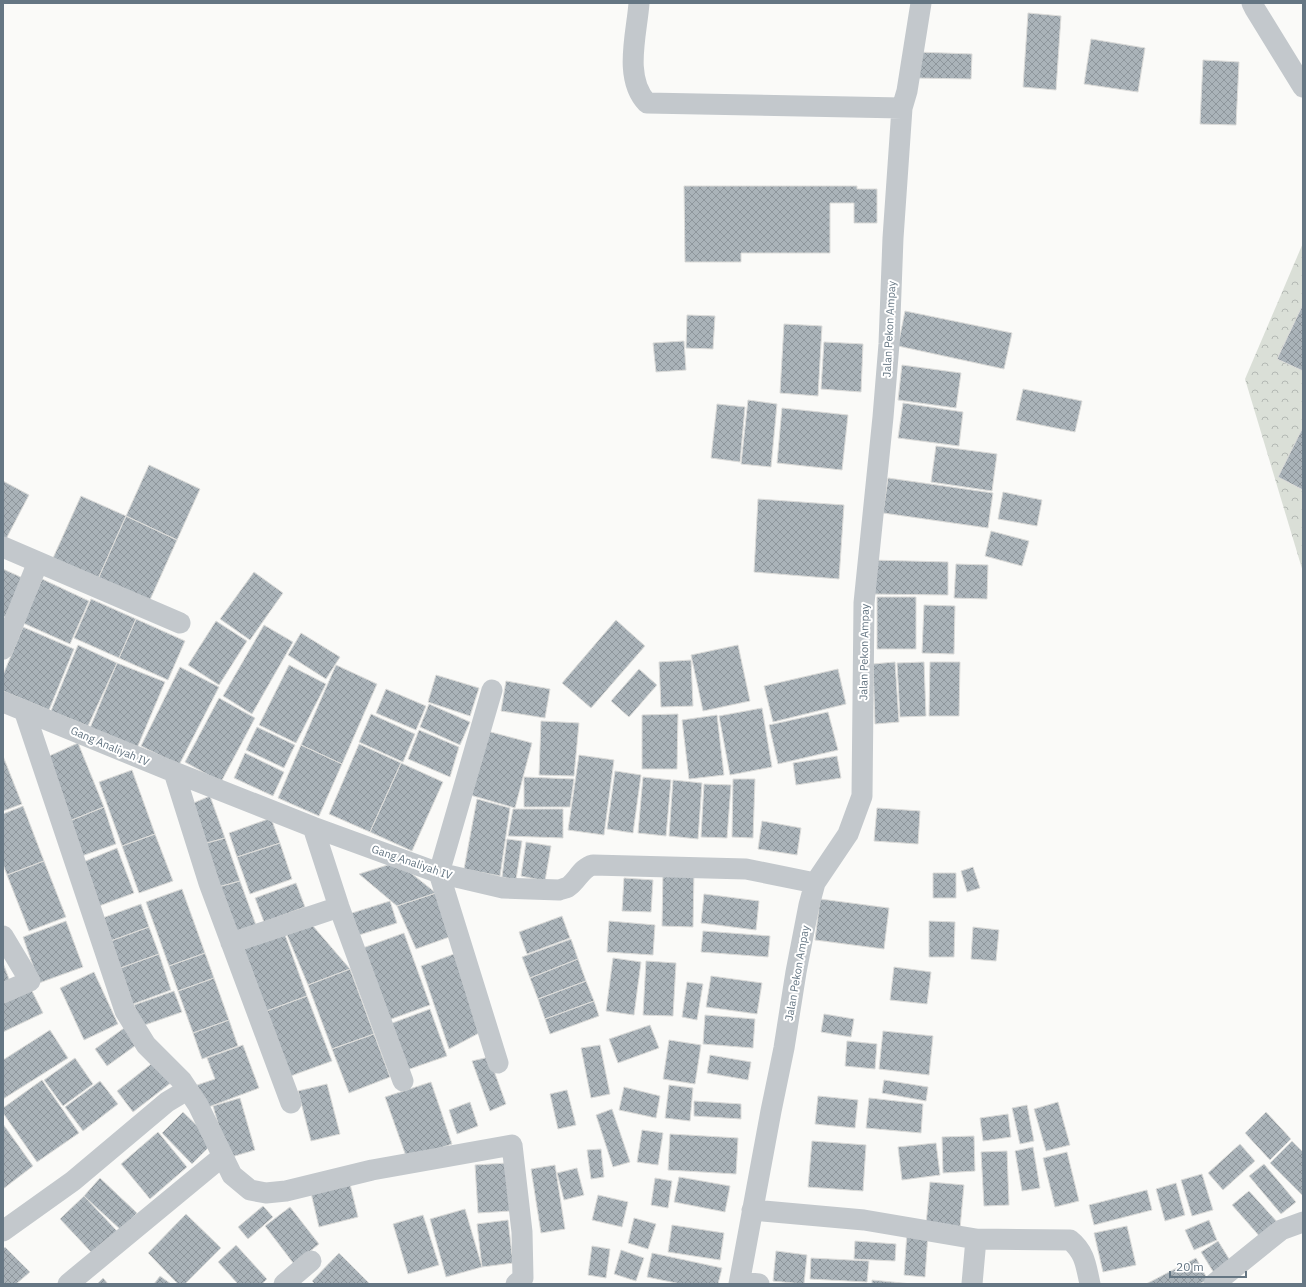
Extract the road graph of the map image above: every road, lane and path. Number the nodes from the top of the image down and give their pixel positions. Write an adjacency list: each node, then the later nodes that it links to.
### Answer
1 (639, 3): 5 (street)
2 (920, 3): 5 (street, Jalan Pekon Ampay)
3 (1252, 3): 4 (street)
4 (1303, 87)
5 (902, 108): 16 (street, Jalan Pekon Ampay)
6 (3, 547): 7 (street)
7 (38, 562): 8 (street); 9 (street)
8 (180, 623)
9 (3, 649)
10 (492, 690): 15 (street)
11 (3, 702): 12 (street, Gang Analiyah IV)
12 (24, 710): 13 (street, Gang Analiyah IV); 23 (street)
13 (174, 772): 14 (street, Gang Analiyah IV); 19 (street)
14 (313, 827): 15 (street, Gang Analiyah IV); 17 (street)
15 (439, 873): 16 (street, Gang Analiyah IV); 21 (street)
16 (814, 883): 26 (street, Jalan Pekon Ampay)
17 (338, 907): 19 (street); 22 (street)
18 (3, 936): 20 (street)
19 (231, 943): 24 (street)
20 (3, 994)
21 (498, 1063)
22 (403, 1081)
23 (187, 1090): 25 (street); 28 (street)
24 (291, 1103)
25 (223, 1156): 32 (street); 34 (street)
26 (752, 1210): 29 (street); 31 (street, Jalan Pekon Ampay)
27 (1303, 1222): 37 (street)
28 (3, 1231)
29 (976, 1239): 35 (street); 36 (street)
30 (311, 1261): 33 (street)
31 (746, 1283)
32 (68, 1284)
33 (284, 1284)
34 (516, 1284)
35 (972, 1284)
36 (1090, 1284)
37 (1214, 1284)

